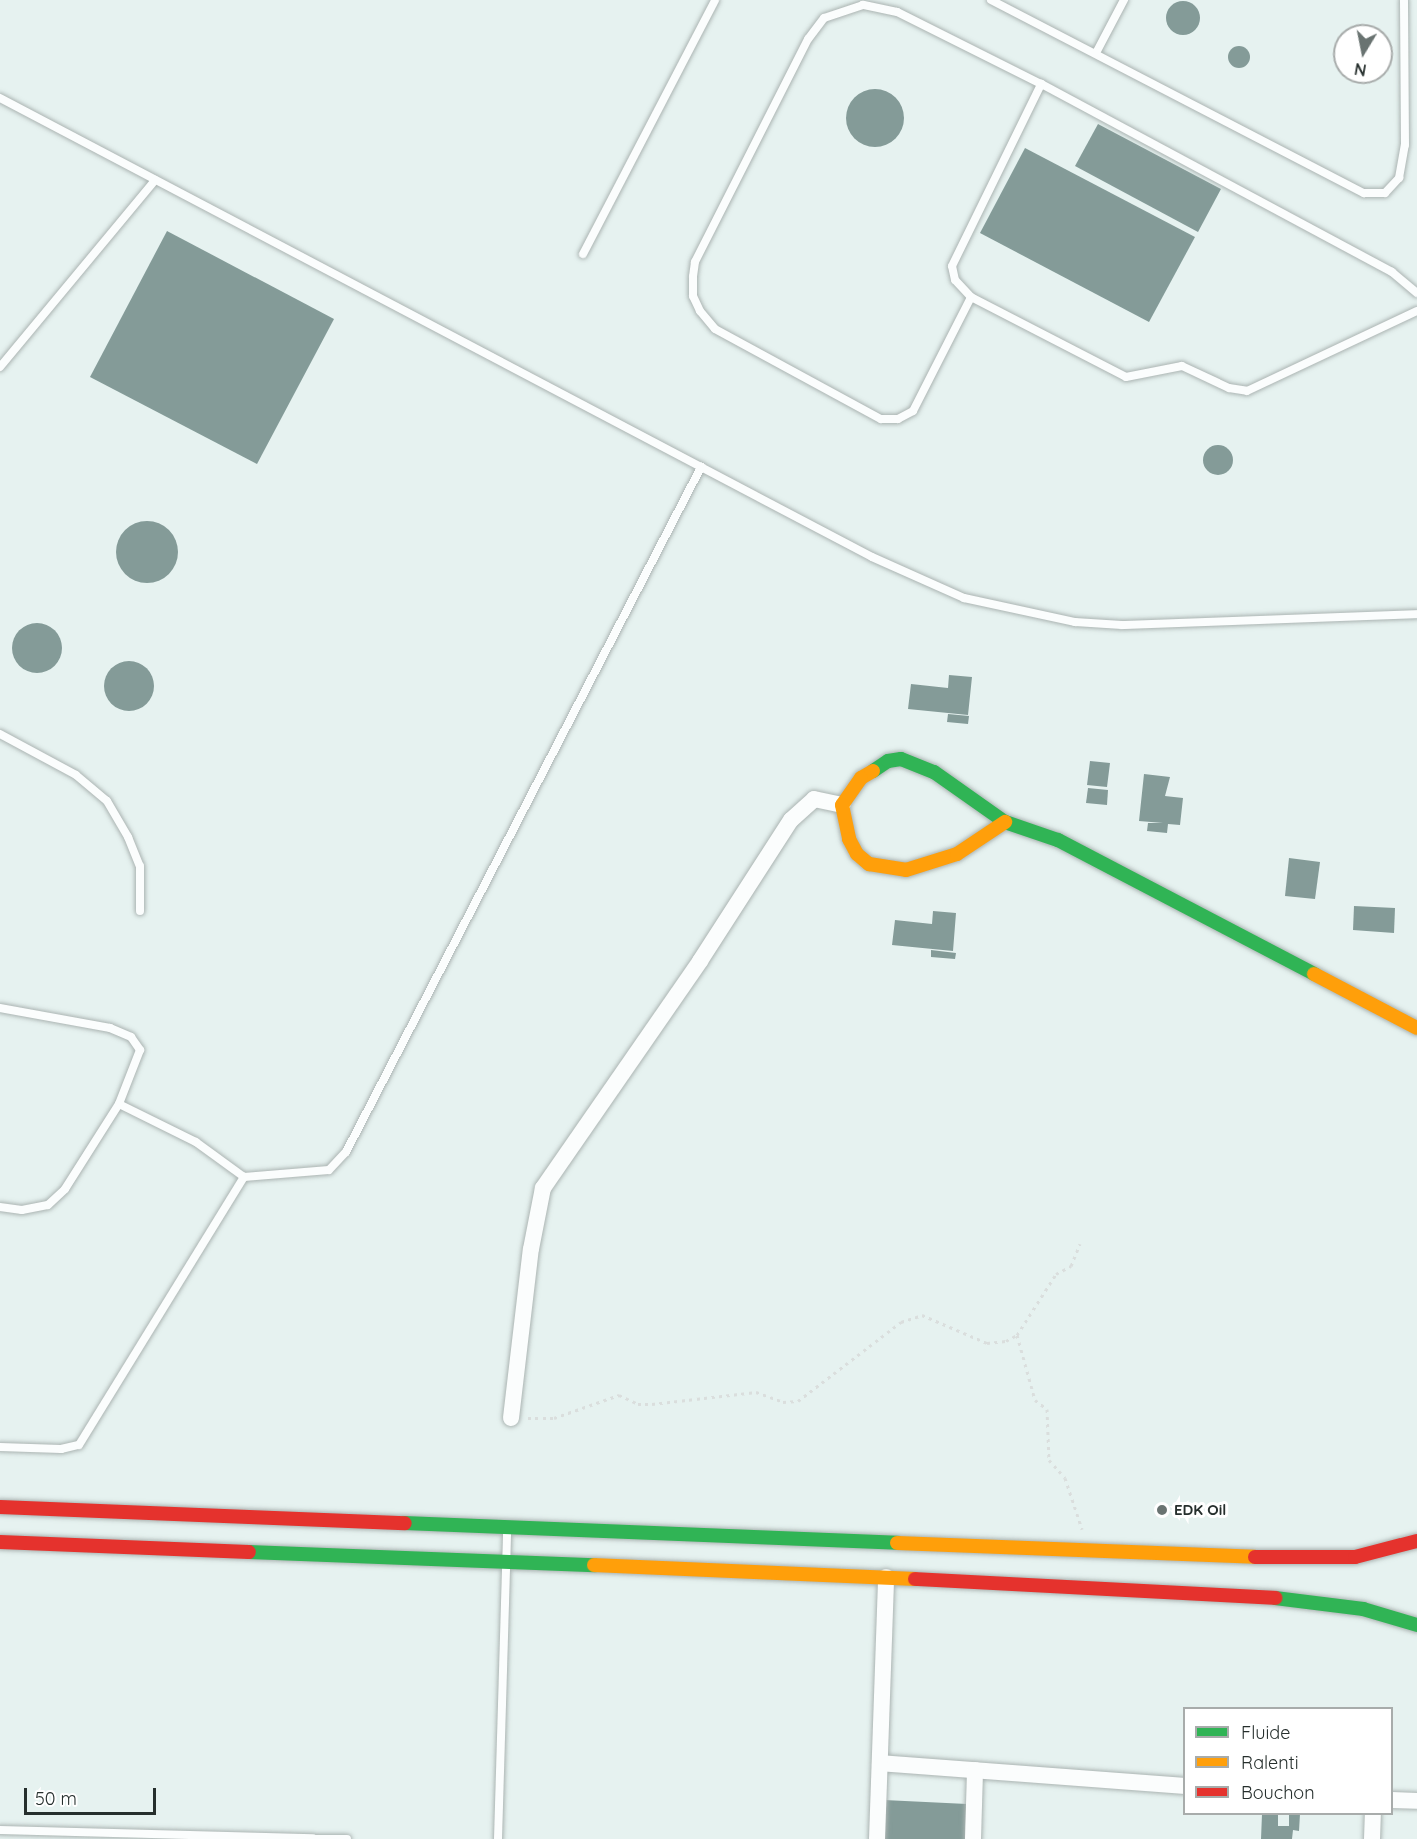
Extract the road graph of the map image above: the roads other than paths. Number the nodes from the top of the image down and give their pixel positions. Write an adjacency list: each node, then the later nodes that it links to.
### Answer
1 (715, 0): 9 (lane)
2 (991, 0): 5 (lane)
3 (1124, 0): 5 (lane)
4 (1404, 0): 5 (lane)
5 (1096, 53)
6 (1041, 84): 10 (lane); 11 (lane); 11 (lane)
7 (0, 98): 8 (lane)
8 (155, 180): 13 (lane); 14 (lane)
9 (583, 254)
10 (1417, 293)
11 (971, 297): 12 (lane)
12 (1417, 312)
13 (0, 367)
14 (701, 467): 15 (lane); 23 (lane)
15 (1417, 614)
16 (0, 734): 19 (lane)
17 (842, 805): 18 (main road); 18 (main road); 25 (street)
18 (1005, 822): 21 (main road)
19 (140, 911)
20 (0, 1008): 22 (lane)
21 (1417, 1028)
22 (119, 1104): 23 (lane); 24 (lane)
23 (244, 1177): 26 (lane)
24 (0, 1207)
25 (511, 1418)
26 (0, 1447)
27 (0, 1507): 28 (main road)
28 (508, 1530): 29 (main road); 31 (lane)
29 (1417, 1541)
30 (0, 1542): 31 (main road)
31 (504, 1563): 32 (main road); 44 (lane)
32 (886, 1577): 33 (main road); 34 (street)
33 (1417, 1625)
34 (880, 1763): 35 (street); 45 (street)
35 (975, 1770): 36 (street); 46 (street)
36 (1183, 1786)
37 (1393, 1800): 38 (street)
38 (1417, 1801)
39 (1373, 1815): 47 (street)
40 (0, 1830): 41 (lane)
41 (73, 1836): 42 (lane)
42 (313, 1838): 43 (lane)
43 (347, 1839)
44 (498, 1839)
45 (877, 1839)
46 (973, 1839)
47 (1372, 1839)

